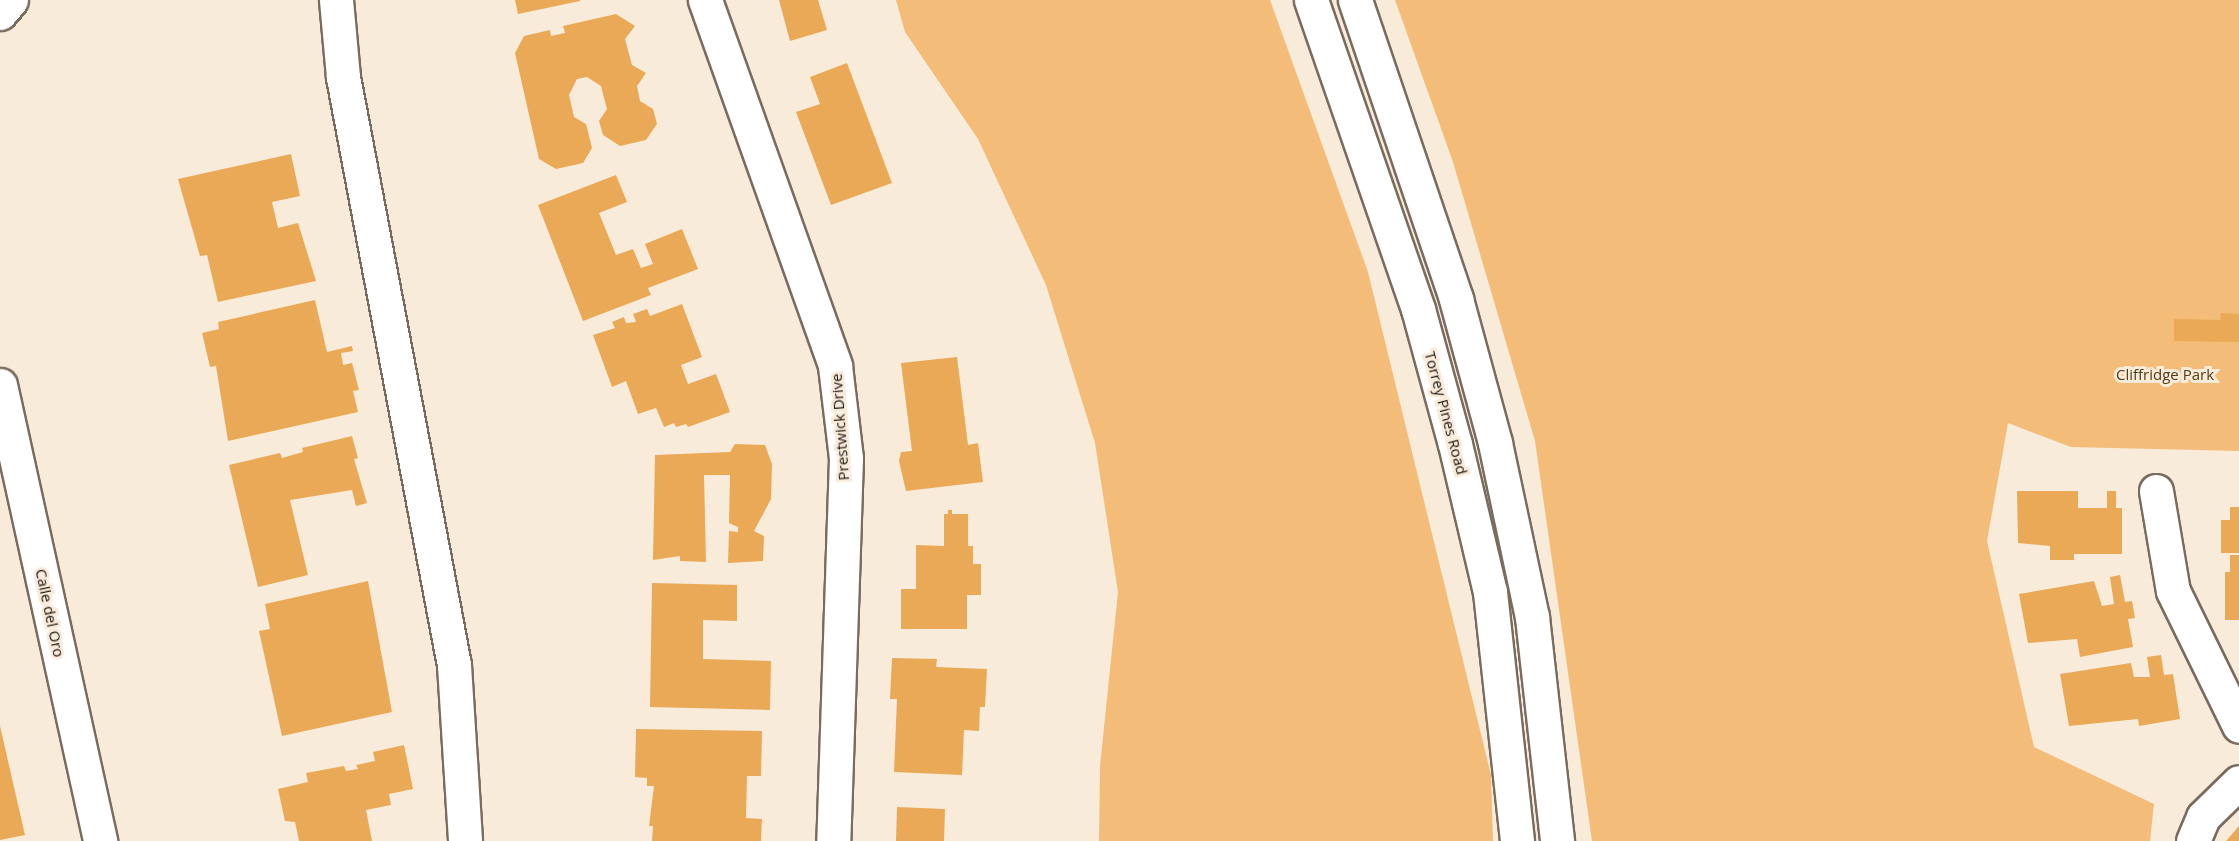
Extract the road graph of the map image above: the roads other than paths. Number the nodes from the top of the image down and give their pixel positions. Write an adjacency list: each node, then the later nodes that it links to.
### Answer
1 (11, 0): 6 (street)
2 (336, 0): 12 (street)
3 (705, 0): 13 (street, Prestwick Drive)
4 (1311, 0): 14 (street, Torrey Pines Road)
5 (1355, 0): 15 (street)
6 (0, 13)
7 (0, 385): 11 (street, Calle del Oro)
8 (2156, 491): 9 (street)
9 (2239, 726)
10 (2239, 782): 16 (street)
11 (100, 841)
12 (465, 841)
13 (833, 841)
14 (1517, 841)
15 (1557, 841)
16 (2193, 841)

